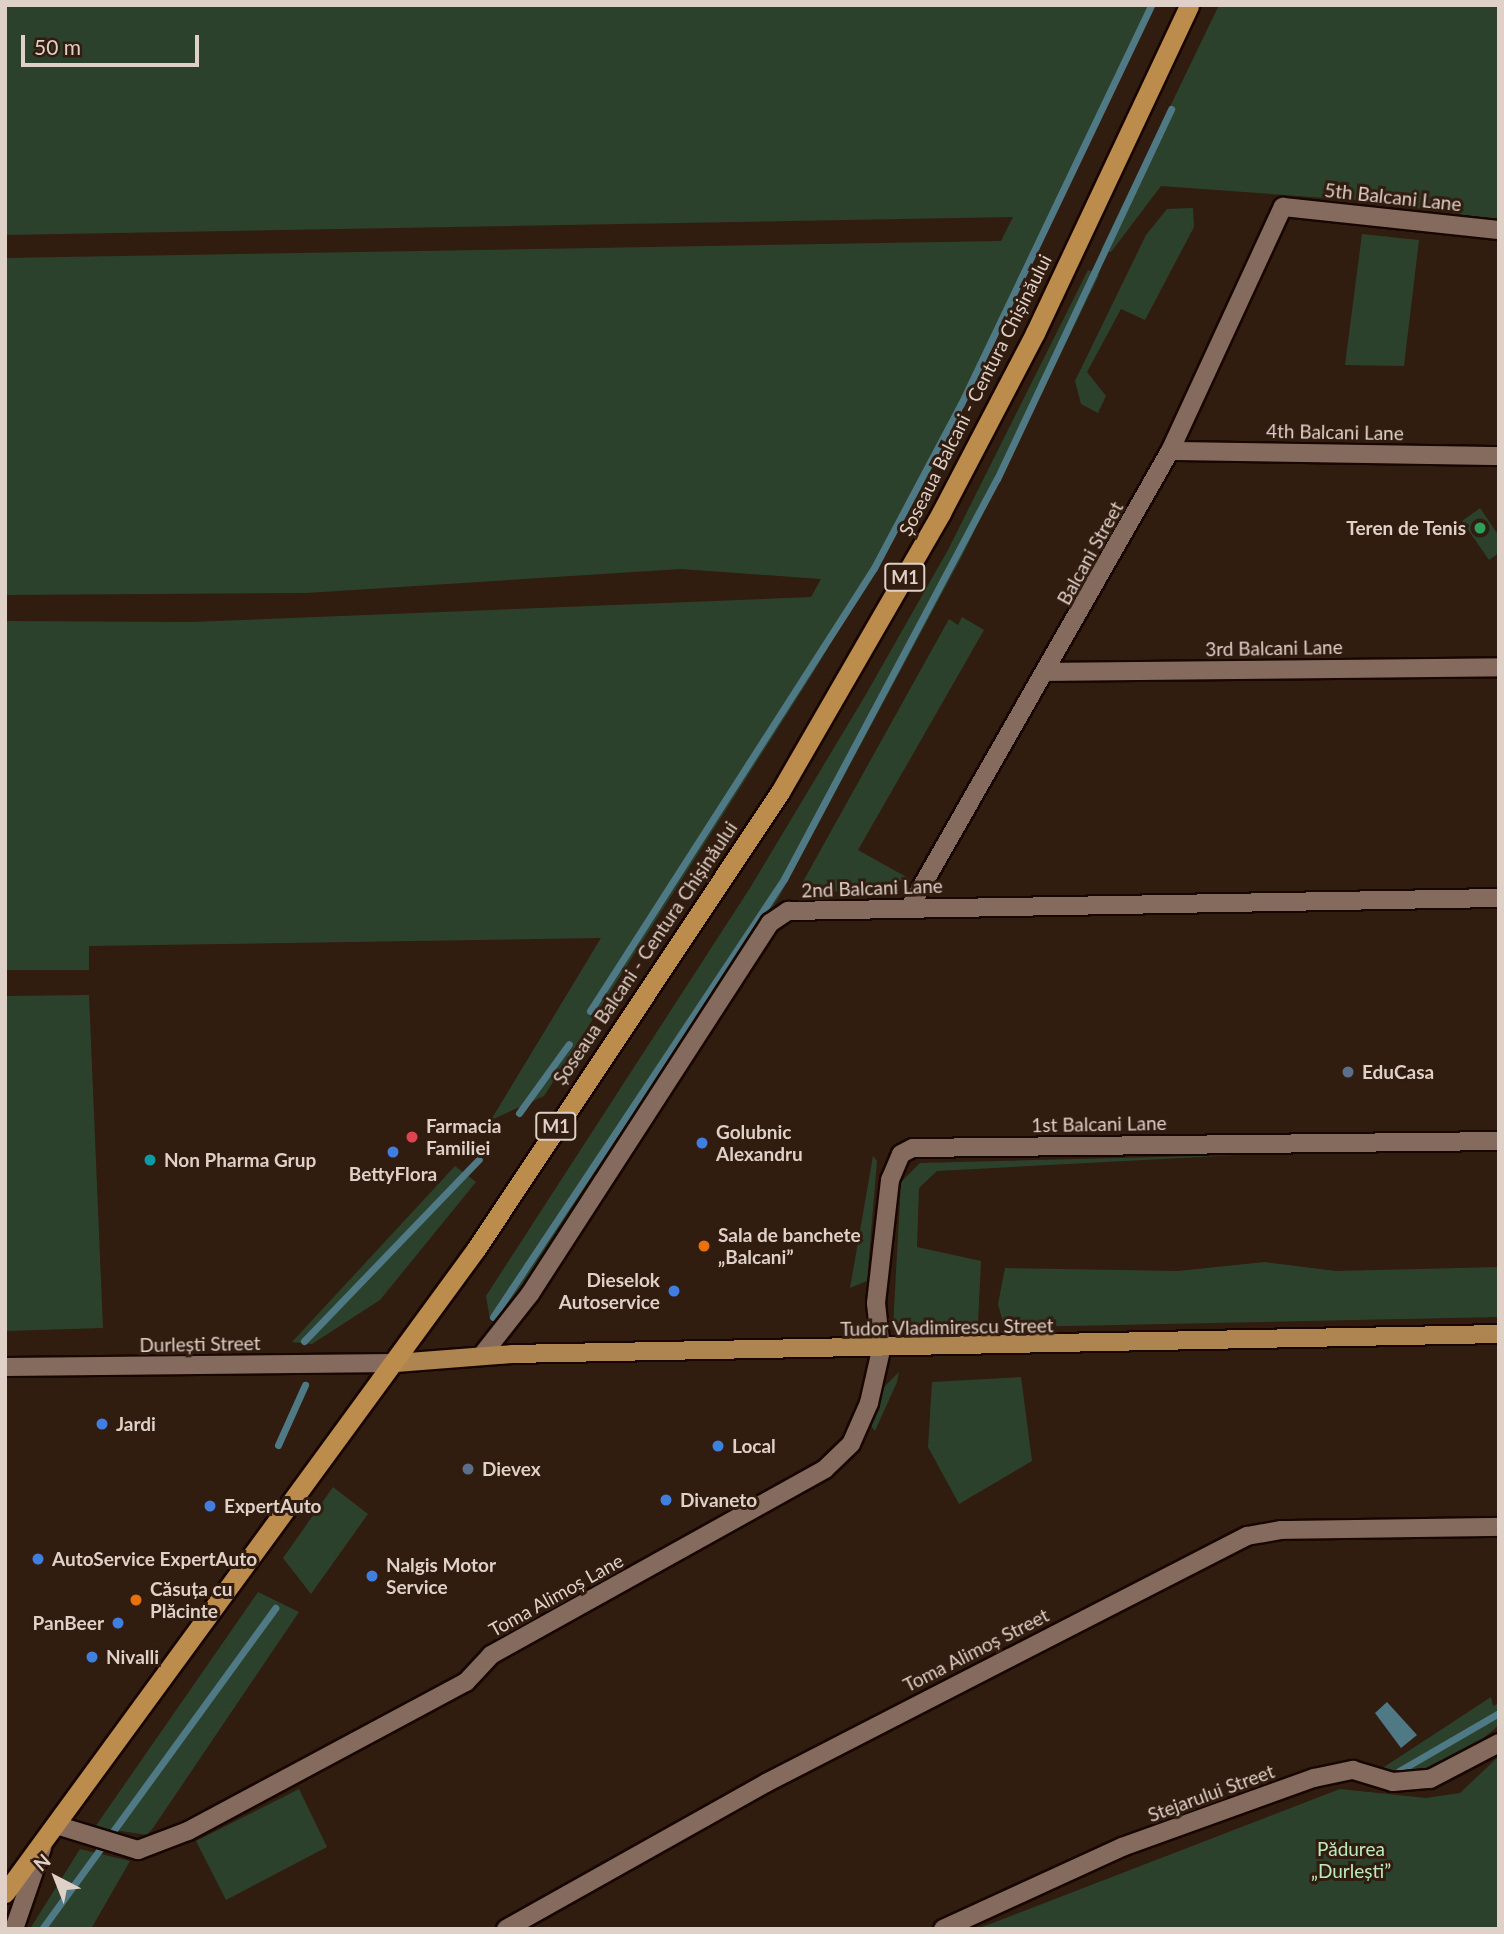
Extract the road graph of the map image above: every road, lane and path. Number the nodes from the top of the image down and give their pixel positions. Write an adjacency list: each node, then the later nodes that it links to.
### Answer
1 (1189, 5): 14 (highway, Șoseaua Balcani - Centura Chișinăului / M1)
2 (1283, 207): 3 (street, 5th Balcani Lane); 4 (street, Balcani Street)
3 (1499, 230)
4 (1170, 451): 5 (street, 4th Balcani Lane); 7 (street, Balcani Street)
5 (1499, 456)
6 (1499, 667): 7 (street, 3rd Balcani Lane)
7 (1049, 672): 9 (street, Balcani Street)
8 (1499, 898): 9 (street, 2nd Balcani Lane)
9 (910, 907): 13 (street, 2nd Balcani Lane)
10 (1499, 1141): 12 (street, 1st Balcani Lane)
11 (1499, 1334): 12 (main road, Tudor Vladimirescu Street)
12 (881, 1350): 13 (main road, Tudor Vladimirescu Street); 18 (street, Toma Alimoș Lane)
13 (482, 1355): 14 (main road, Tudor Vladimirescu Street)
14 (396, 1363): 15 (street, Durlești Street); 18 (highway, Șoseaua Balcani - Centura Chișinăului / M1)
15 (5, 1367)
16 (1499, 1527): 22 (street, Toma Alimoș Street)
17 (1499, 1744): 23 (street, Stejarului Street)
18 (57, 1825): 19 (highway, Șoseaua Balcani - Centura Chișinăului / M1)
19 (44, 1841): 20 (highway, Șoseaua Balcani - Centura Chișinăului / M1); 21 (street)
20 (5, 1894)
21 (14, 1929)
22 (506, 1929)
23 (943, 1929)

